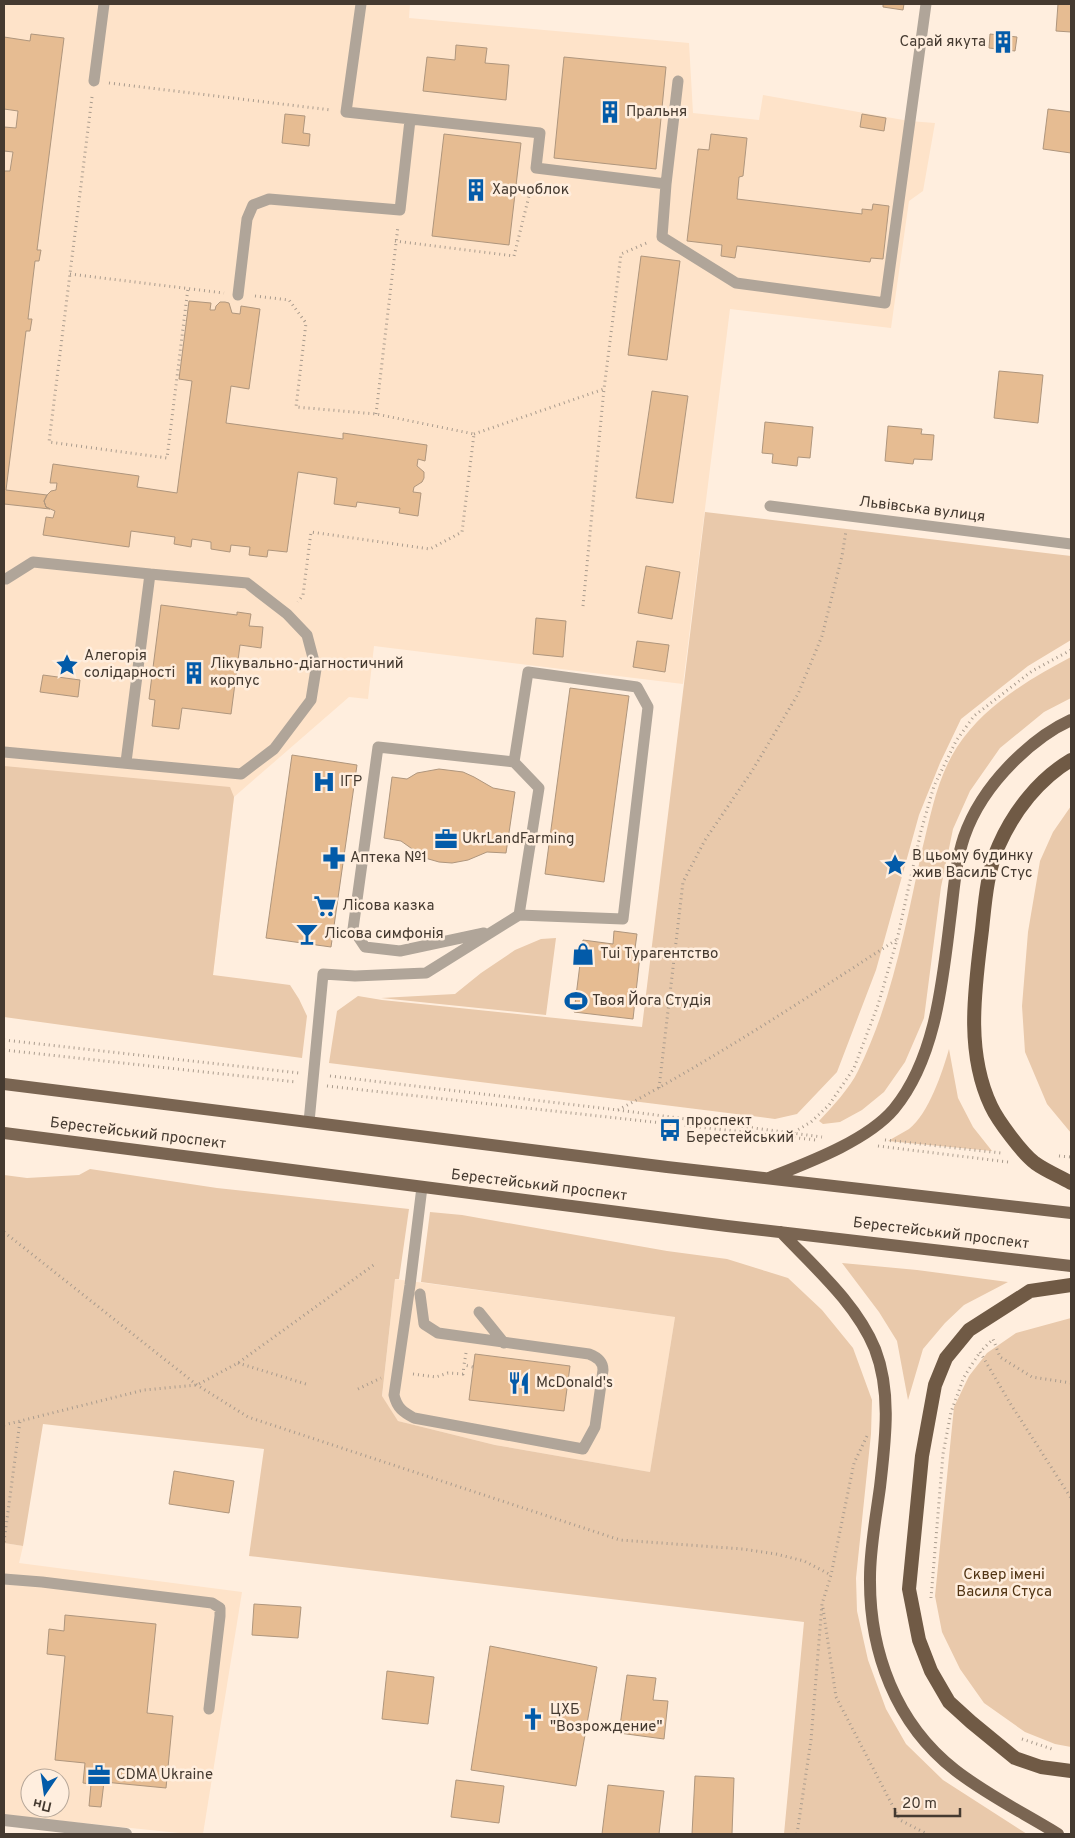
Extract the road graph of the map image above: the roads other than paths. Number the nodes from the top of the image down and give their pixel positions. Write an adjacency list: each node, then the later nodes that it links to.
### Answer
1 (104, 4): 4 (lane)
2 (361, 4): 6 (lane)
3 (926, 4): 7 (lane)
4 (94, 81)
5 (678, 82): 7 (lane)
6 (410, 120): 7 (lane); 8 (lane)
7 (666, 184)
8 (238, 294)
9 (770, 506): 10 (lane, Львівська вулиця)
10 (1071, 544)
11 (150, 574): 12 (lane); 16 (lane); 16 (lane)
12 (4, 579)
13 (1071, 720): 23 (main road)
14 (4, 752): 16 (lane)
15 (1071, 760): 24 (highway)
16 (126, 762)
17 (514, 762): 18 (lane); 18 (lane); 19 (lane)
18 (519, 915): 19 (lane)
19 (492, 931): 21 (lane)
20 (4, 1084): 21 (main road)
21 (309, 1122): 23 (main road)
22 (6, 1136): 25 (main road, Берестейський проспект)
23 (766, 1178): 26 (main road)
24 (1071, 1183)
25 (422, 1187): 27 (main road, Берестейський проспект); 32 (lane)
26 (1071, 1213)
27 (781, 1232): 28 (main road, Берестейський проспект); 38 (main road)
28 (1071, 1266)
29 (1071, 1285): 35 (highway)
30 (420, 1294): 32 (lane)
31 (479, 1312): 32 (lane)
32 (504, 1343)
33 (4, 1579): 34 (lane)
34 (209, 1708)
35 (1071, 1771)
36 (4, 1820): 37 (street)
37 (126, 1834)
38 (1058, 1834)

